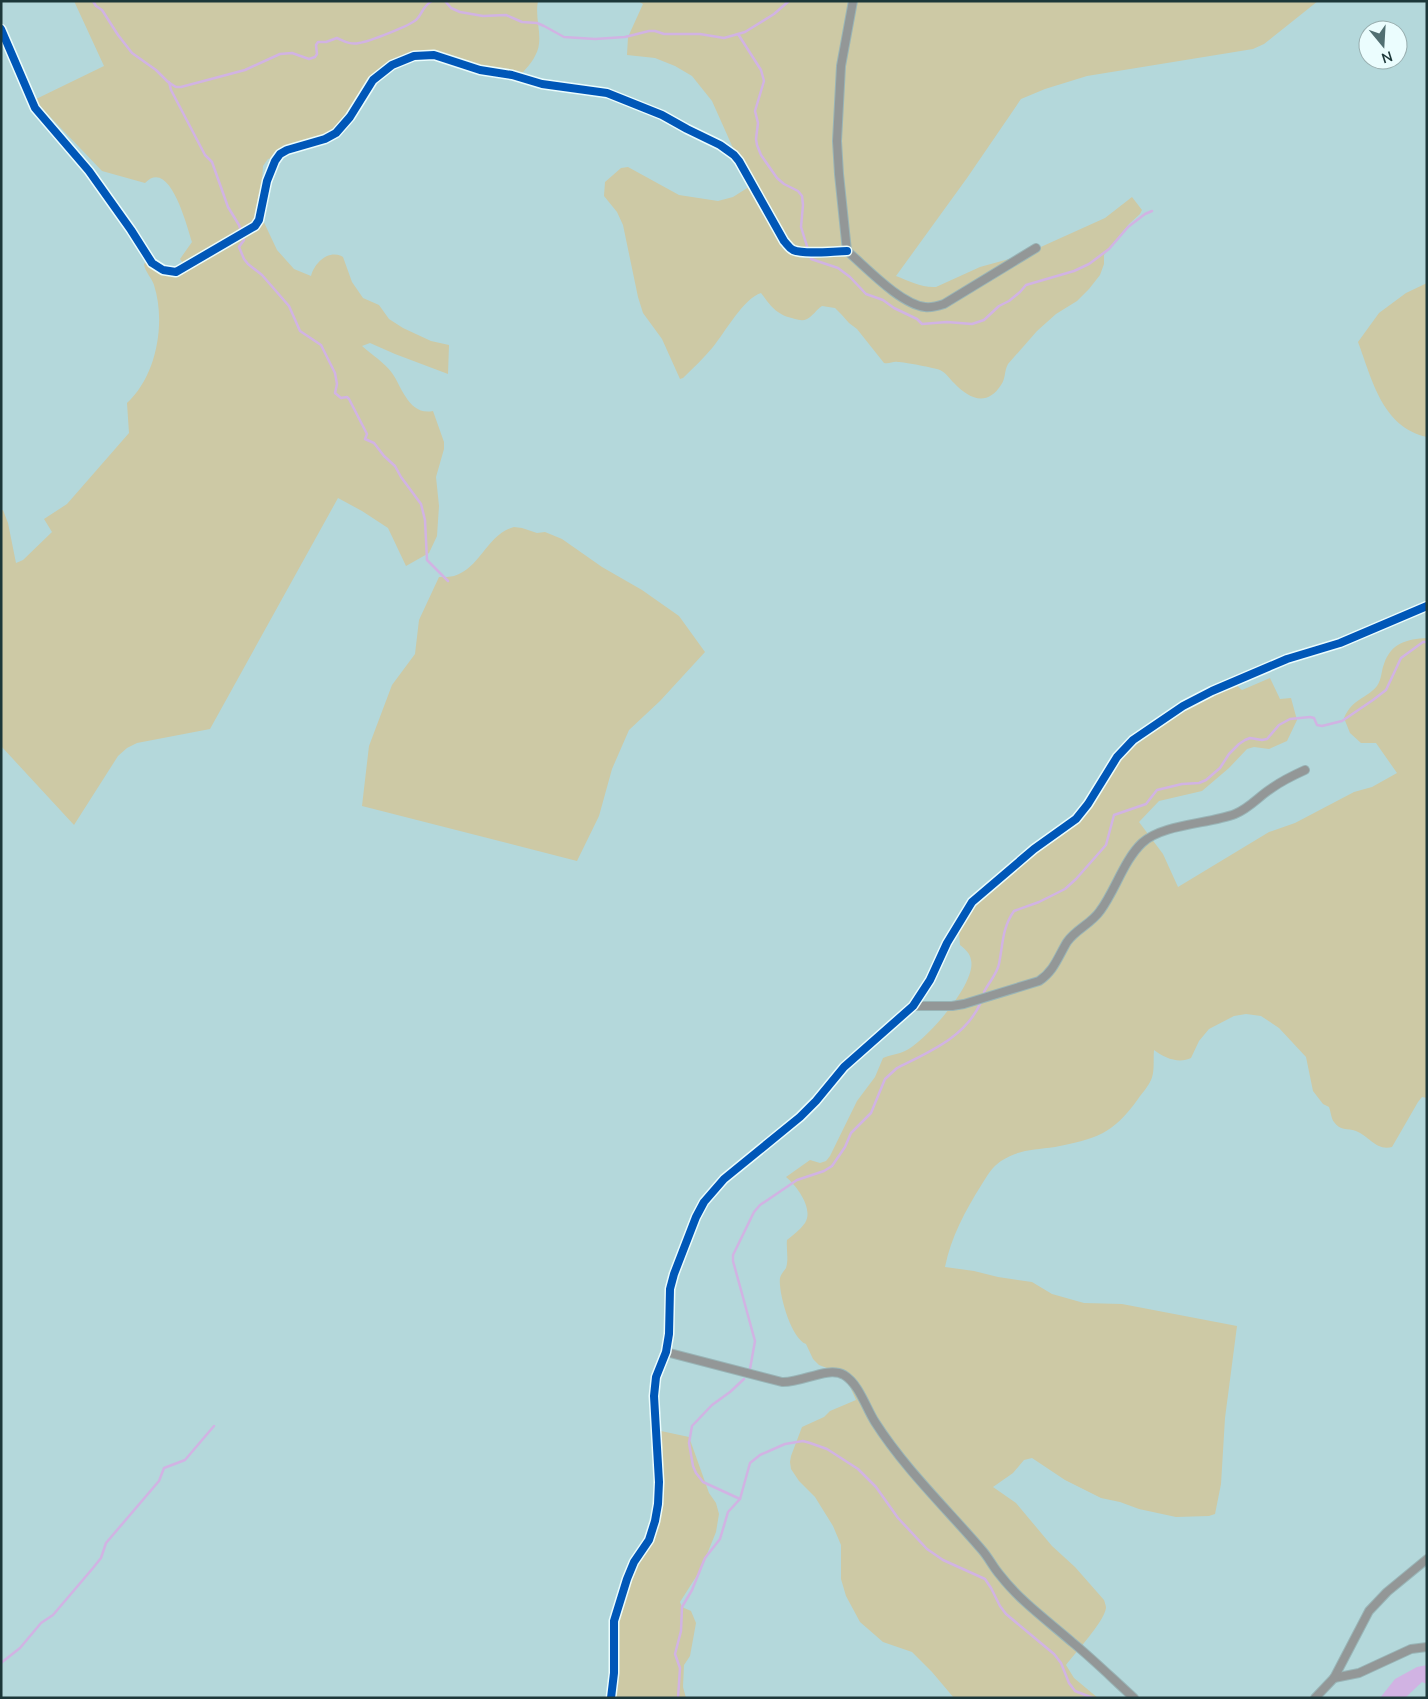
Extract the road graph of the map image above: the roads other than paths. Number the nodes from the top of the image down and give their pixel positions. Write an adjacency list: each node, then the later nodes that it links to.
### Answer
1 (853, 1): 4 (street)
2 (1, 29): 4 (street)
3 (1036, 248): 4 (street)
4 (847, 251)
5 (1427, 606): 7 (street)
6 (1306, 770): 7 (street)
7 (913, 1006): 8 (street)
8 (666, 1352): 12 (street); 13 (street)
9 (1427, 1559): 11 (street)
10 (1427, 1647): 11 (street)
11 (1334, 1678): 14 (street)
12 (611, 1698)
13 (1134, 1698)
14 (1315, 1698)

